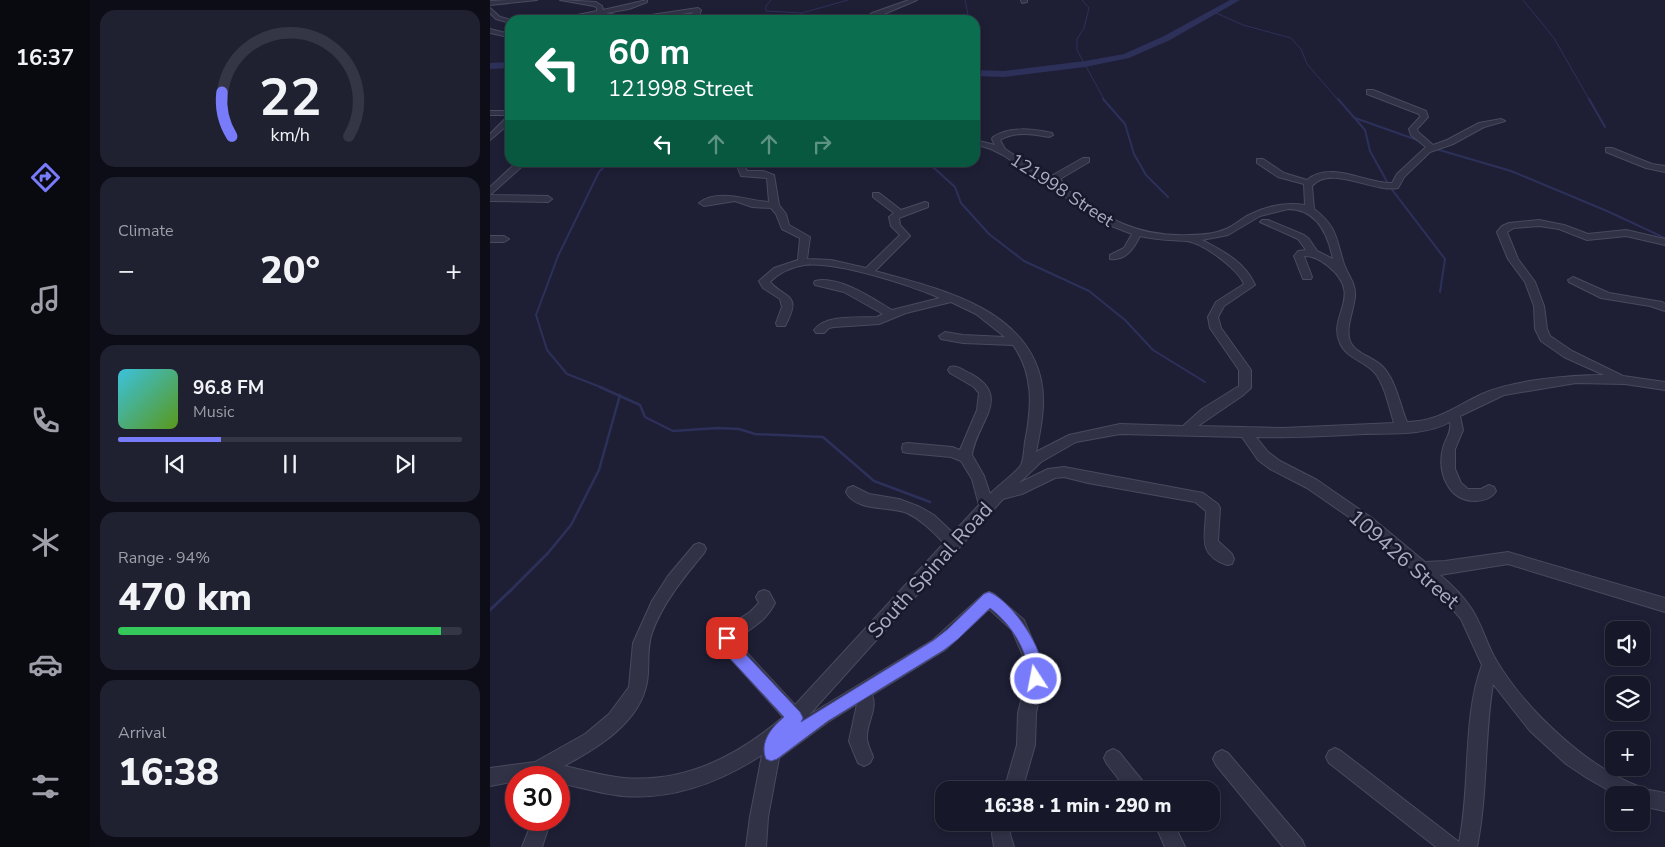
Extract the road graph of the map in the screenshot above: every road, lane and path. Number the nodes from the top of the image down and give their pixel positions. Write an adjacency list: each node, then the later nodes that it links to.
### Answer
1 (534, 0): 5 (street)
2 (563, 0): 7 (street)
3 (914, 0): 12 (street)
4 (645, 1): 7 (street)
5 (493, 3): 6 (street)
6 (490, 9): 13 (street)
7 (597, 13): 8 (street); 9 (street)
8 (585, 15)
9 (607, 15)
10 (664, 15): 11 (street)
11 (697, 15)
12 (870, 15)
13 (498, 18): 14 (street); 15 (street)
14 (490, 20)
15 (505, 20)
16 (490, 31): 17 (street)
17 (504, 34)
18 (1370, 92): 26 (street)
19 (490, 113): 20 (street)
20 (505, 113)
21 (1501, 121): 26 (street)
22 (505, 124): 24 (street)
23 (1049, 135): 28 (street, 121998 Street)
24 (490, 138)
25 (980, 144): 28 (street, 121998 Street)
26 (1432, 148): 34 (street)
27 (1609, 150): 33 (street)
28 (1002, 151): 42 (street, 121998 Street)
29 (1086, 160): 42 (street)
30 (1260, 161): 34 (street)
31 (518, 167): 35 (street)
32 (741, 167): 40 (street)
33 (1665, 170)
34 (1309, 183): 43 (street)
35 (490, 192)
36 (876, 195): 44 (street)
37 (490, 198): 38 (street)
38 (548, 199)
39 (704, 203): 40 (street)
40 (774, 205): 53 (street)
41 (926, 205): 44 (street)
42 (1086, 207): 46 (street, 121998 Street)
43 (1310, 210): 47 (street, 121998 Street); 55 (street)
44 (900, 213): 54 (street)
45 (1265, 222): 51 (street)
46 (1138, 232): 47 (street, 121998 Street); 52 (street)
47 (1189, 238): 71 (street)
48 (490, 239): 49 (street)
49 (504, 240)
50 (1665, 242): 67 (street)
51 (1313, 254): 55 (street); 56 (street)
52 (1114, 257)
53 (804, 262): 54 (street); 62 (street)
54 (868, 272): 59 (street)
55 (1343, 273): 70 (street)
56 (1307, 277)
57 (1573, 280): 60 (street)
58 (819, 283): 61 (street)
59 (953, 298): 61 (street); 65 (street)
60 (1665, 308)
61 (892, 315): 63 (street)
62 (782, 323)
63 (820, 330)
64 (944, 336): 65 (street)
65 (1016, 341): 75 (street)
66 (954, 370): 74 (street)
67 (1625, 380): 68 (street); 69 (street)
68 (1664, 387)
69 (1454, 416): 70 (street); 76 (street)
70 (1402, 427): 72 (street, South Spinal Road)
71 (1186, 431): 72 (street, South Spinal Road); 75 (street, South Spinal Road)
72 (1246, 433): 83 (street, 109426 Street)
73 (908, 448): 74 (street)
74 (966, 457): 79 (street)
75 (1027, 466): 78 (street, South Spinal Road)
76 (1489, 491)
77 (854, 492): 80 (street)
78 (998, 494): 79 (street, South Spinal Road); 82 (street)
79 (986, 506): 80 (street, South Spinal Road)
80 (953, 543): 88 (street, South Spinal Road)
81 (699, 549): 95 (street)
82 (1227, 559)
83 (1422, 569): 85 (street); 86 (street, 109426 Street)
84 (764, 597): 88 (street)
85 (1665, 606)
86 (1490, 665): 101 (street, 109426 Street); 113 (street)
87 (861, 693): 90 (street); 91 (street); 99 (street)
88 (795, 718): 89 (street, South Spinal Road)
89 (775, 735): 90 (street); 98 (street, South Spinal Road)
90 (771, 753): 108 (street)
91 (864, 757)
92 (1335, 757): 112 (street)
93 (1112, 758): 100 (street)
94 (1222, 759): 111 (street)
95 (545, 766)
96 (505, 774): 97 (street, South Spinal Road)
97 (490, 777)
98 (570, 778)
99 (1015, 781)
100 (1131, 781)
101 (1617, 786)
102 (1650, 799): 103 (street)
103 (1665, 802)
104 (538, 831): 107 (street)
105 (1002, 831): 109 (street)
106 (1167, 831): 110 (street)
107 (532, 847)
108 (756, 847)
109 (1004, 847)
110 (1175, 847)
111 (1295, 847)
112 (1451, 847)
113 (1467, 847)

